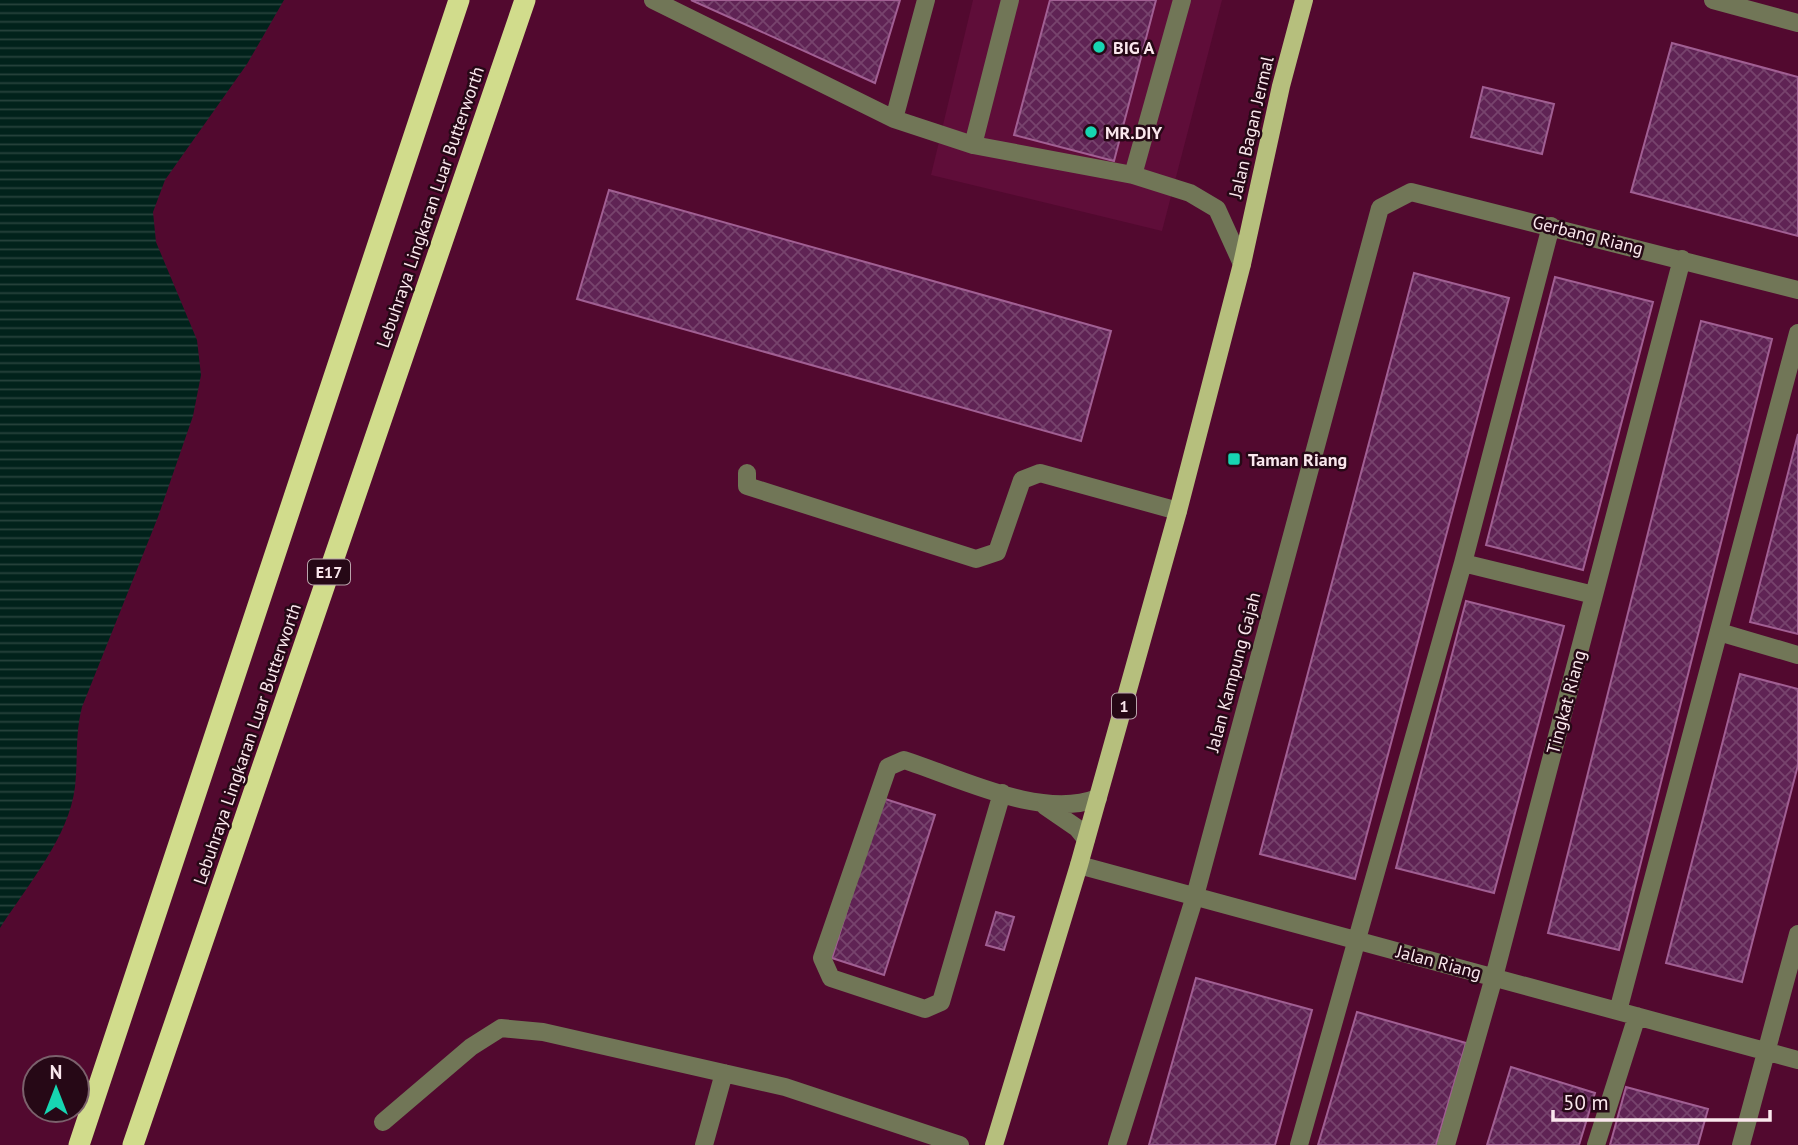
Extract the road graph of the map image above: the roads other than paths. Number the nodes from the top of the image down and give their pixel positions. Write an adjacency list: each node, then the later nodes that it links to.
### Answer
1 (459, 0): 40 (highway, Lebuhraya Lingkaran Luar Butterworth)
2 (525, 0): 41 (highway, Lebuhraya Lingkaran Luar Butterworth / E17)
3 (653, 0): 10 (street)
4 (926, 0): 10 (street)
5 (1010, 0): 11 (street)
6 (1182, 0): 12 (street)
7 (1304, 0): 16 (main road, Jalan Bagan Jermal / 1)
8 (1713, 0): 9 (street)
9 (1798, 23)
10 (894, 119): 11 (street)
11 (972, 145): 12 (street)
12 (1133, 175): 16 (street)
13 (1380, 208): 14 (street, Gerbang Riang); 30 (street, Jalan Kampung Gajah)
14 (1551, 226): 15 (street, Gerbang Riang); 21 (street)
15 (1682, 259): 17 (street, Gerbang Riang); 22 (street, Tingkat Riang)
16 (1242, 264): 20 (main road, 1)
17 (1798, 290)
18 (1798, 333): 23 (street)
19 (747, 473): 20 (street)
20 (1178, 511): 26 (main road, 1)
21 (1463, 563): 22 (street); 32 (street)
22 (1594, 595): 33 (street, Tingkat Riang)
23 (1719, 632): 24 (street); 34 (street)
24 (1798, 655)
25 (1002, 793): 25 (street); 27 (street)
26 (1098, 799): 27 (street); 28 (main road, 1)
27 (1042, 804): 28 (street)
28 (1086, 839): 29 (main road, 1)
29 (1079, 865): 30 (street, Jalan Riang); 44 (main road, 1)
30 (1195, 896): 32 (street, Jalan Riang); 45 (street, Jalan Kampung Gajah)
31 (1798, 934): 36 (street)
32 (1357, 940): 33 (street, Jalan Riang); 46 (street)
33 (1494, 977): 34 (street, Jalan Riang); 47 (street, Tingkat Riang)
34 (1618, 1011): 35 (street, Jalan Riang)
35 (1637, 1016): 36 (street, Jalan Riang); 48 (street)
36 (1766, 1052): 37 (street, Jalan Riang); 49 (street)
37 (1798, 1060)
38 (724, 1073): 39 (street); 42 (street); 43 (street)
39 (383, 1122)
40 (79, 1145)
41 (133, 1145)
42 (704, 1145)
43 (960, 1145)
44 (995, 1145)
45 (1117, 1145)
46 (1299, 1145)
47 (1446, 1145)
48 (1596, 1145)
49 (1741, 1145)

